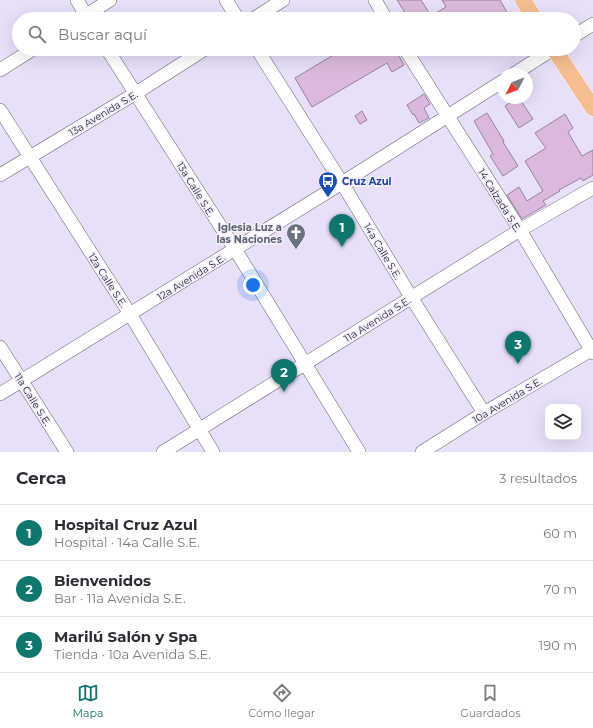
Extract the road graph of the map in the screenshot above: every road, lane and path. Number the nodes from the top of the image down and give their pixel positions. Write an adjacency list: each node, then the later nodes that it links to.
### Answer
1 (76, 0): 7 (street)
2 (110, 0): 8 (street)
3 (226, 0): 9 (street)
4 (283, 0): 10 (street)
5 (374, 0): 11 (street)
6 (523, 0): 12 (main road)
7 (81, 12)
8 (93, 12)
9 (234, 12)
10 (264, 12)
11 (382, 12)
12 (531, 12)
13 (593, 24): 14 (street)
14 (581, 32)
15 (22, 56): 23 (street)
16 (112, 56): 25 (street, 13a Calle S.E.)
17 (194, 56): 25 (street, 13a Avenida S.E.)
18 (261, 56): 31 (street, 14a Calle S.E.)
19 (409, 56): 28 (street, 14 Calzada S.E.)
20 (542, 56): 22 (street)
21 (558, 56): 26 (main road)
22 (523, 68)
23 (0, 70)
24 (497, 85): 28 (street, 12a Avenida S.E.)
25 (136, 93): 29 (street, 13a Avenida S.E.); 34 (street, 13a Calle S.E.)
26 (593, 108)
27 (0, 110): 29 (street, 12a Calle S.E.)
28 (448, 117): 31 (street, 12a Avenida S.E.); 33 (street, 14 Calzada S.E.)
29 (30, 157): 30 (street, 13a Avenida S.E.); 36 (street, 12a Calle S.E.)
30 (0, 175)
31 (342, 183): 34 (street, 12a Avenida S.E.); 35 (street, 14a Calle S.E.)
32 (593, 188): 33 (street, 11a Avenida S.E.)
33 (520, 230): 35 (street, 11a Avenida S.E.); 38 (street, 14 Calzada S.E.)
34 (235, 249): 36 (street, 12a Avenida S.E.); 39 (street, 13a Calle S.E.)
35 (411, 297): 39 (street, 11a Avenida S.E.); 42 (street, 14a Calle S.E.)
36 (130, 314): 40 (street, 12a Avenida S.E.); 43 (street, 12a Calle S.E.)
37 (0, 346): 40 (street, 11a Calle S.E.)
38 (592, 351): 42 (street, 10a Avenida S.E.)
39 (305, 364): 43 (street, 11a Avenida S.E.); 47 (street, 13a Calle S.E.)
40 (21, 381): 41 (street, 12a Avenida S.E.); 44 (street, 11a Calle S.E.)
41 (0, 394)
42 (484, 412): 48 (street, 10a Avenida S.E.)
43 (199, 429): 45 (street, 11a Avenida S.E.); 46 (street, 12a Calle S.E.)
44 (66, 452)
45 (163, 452)
46 (213, 452)
47 (360, 452)
48 (422, 452)

